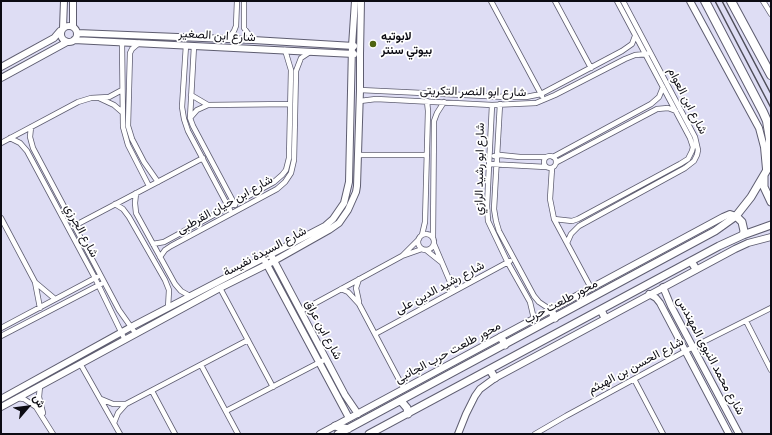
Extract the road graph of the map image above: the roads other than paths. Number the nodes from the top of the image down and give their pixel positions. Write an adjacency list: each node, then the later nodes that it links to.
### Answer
1 (64, 1): 17 (street)
2 (73, 1): 16 (street)
3 (237, 1): 20 (street)
4 (244, 1): 22 (street)
5 (355, 1): 28 (street, شارع السيدة نفيسة)
6 (361, 1): 29 (street, شارع السيدة نفيسة)
7 (491, 1): 43 (street)
8 (555, 1): 36 (street)
9 (617, 1): 19 (street, شارع ابن العوام)
10 (623, 1): 32 (street, شارع ابن العوام)
11 (690, 1): 76 (street)
12 (705, 1): 58 (highway)
13 (731, 1): 38 (highway)
14 (764, 1): 15 (street)
15 (771, 14)
16 (72, 26): 17 (street); 18 (street)
17 (61, 30): 23 (street); 35 (street)
18 (77, 33): 20 (street, شارع ابن الصغير); 21 (street)
19 (636, 36): 32 (street, شارع ابن العوام); 36 (street, شارع ابو النصر التكريتى)
20 (228, 39): 22 (street, شارع ابن الصغير)
21 (74, 40): 23 (street); 24 (street, شارع ابن الصغير)
22 (252, 40): 28 (street, شارع ابن الصغير)
23 (67, 42): 39 (street)
24 (122, 42): 25 (street, شارع ابن الصغير); 41 (street)
25 (139, 43): 26 (street, شارع ابن الصغير); 77 (street)
26 (186, 45): 27 (street, شارع ابن الصغير); 49 (street)
27 (194, 46): 30 (street, شارع ابن الصغير); 44 (street)
28 (352, 46): 29 (street, شارع ابن الصغير); 33 (street, شارع السيدة نفيسة)
29 (360, 46): 34 (street, شارع السيدة نفيسة)
30 (285, 50): 31 (street, شارع ابن الصغير); 37 (street, شارع ابن حيان القرطبى)
31 (310, 52): 33 (street, شارع ابن الصغير); 37 (street)
32 (648, 53): 40 (street, شارع ابن العوام); 46 (street, شارع ابو النصر التكريتى); 78 (street, شارع ابن العوام)
33 (352, 54): 34 (street, شارع ابن الصغير); 102 (street, شارع السيدة نفيسة)
34 (360, 54): 42 (street, شارع السيدة نفيسة)
35 (1, 67)
36 (591, 68): 43 (street, شارع ابو النصر التكريتى)
37 (294, 70): 52 (street, شارع ابن حيان القرطبى); 85 (street, شارع ابن حيان القرطبى)
38 (771, 75)
39 (1, 78)
40 (663, 86): 57 (street, شارع ابن العوام); 68 (street)
41 (122, 90): 45 (street); 56 (street)
42 (360, 90): 43 (street, شارع ابو النصر التكريتى); 47 (street, شارع السيدة نفيسة)
43 (541, 94): 46 (street)
44 (191, 95): 50 (street); 54 (street)
45 (100, 98): 56 (street); 61 (street)
46 (544, 100): 53 (street, شارع ابو النصر التكريتى)
47 (360, 101): 48 (street, شارع ابو النصر التكريتى); 64 (street, شارع السيدة نفيسة)
48 (427, 101): 51 (street, شارع ابو النصر التكريتى); 65 (street)
49 (182, 102): 50 (street); 70 (street)
50 (190, 102): 59 (street)
51 (444, 102): 55 (street, شارع ابو النصر التكريتى); 95 (street)
52 (290, 104): 54 (street); 83 (street, شارع ابن حيان القرطبى)
53 (500, 104): 55 (street, شارع ابو النصر التكريتى); 66 (street, شارع ابو رشيد الرازي)
54 (208, 105): 59 (street)
55 (492, 105): 67 (street, شارع ابو رشيد الرازي)
56 (122, 112): 79 (street)
57 (676, 112): 71 (street); 78 (street, شارع ابن العوام)
58 (763, 112): 60 (highway); 76 (highway)
59 (190, 118): 83 (street)
60 (771, 120)
61 (31, 127): 62 (street); 91 (street, شارع الجرزي)
62 (10, 138): 63 (street); 110 (street, شارع الجرزي)
63 (1, 143)
64 (358, 155): 65 (street); 102 (street, شارع السيدة نفيسة)
65 (427, 155): 94 (street)
66 (496, 155): 67 (street); 69 (street); 73 (street, شارع ابو رشيد الرازي)
67 (489, 156): 72 (street, شارع ابو رشيد الرازي)
68 (553, 156): 69 (street); 71 (street)
69 (546, 157): 74 (street)
70 (203, 158): 77 (street); 84 (street)
71 (557, 162): 75 (street)
72 (489, 164): 73 (street); 107 (street, شارع ابو رشيد الرازي)
73 (497, 164): 74 (street); 103 (street, شارع ابو رشيد الرازي)
74 (546, 167): 75 (street)
75 (552, 168): 89 (street)
76 (768, 168): 81 (main road); 87 (main road, محور طلعت حرب)
77 (158, 182): 79 (street)
78 (649, 184): 89 (street, شارع ابن العوام); 96 (street, شارع ابن العوام)
79 (149, 186): 80 (street)
80 (136, 193): 82 (street); 97 (street)
81 (771, 202)
82 (115, 204): 91 (street); 125 (street)
83 (235, 204): 84 (street, شارع ابن حيان القرطبى); 85 (street)
84 (229, 207): 86 (street); 97 (street, شارع ابن حيان القرطبى)
85 (238, 210): 86 (street, شارع ابن حيان القرطبى)
86 (232, 213): 101 (street, شارع ابن حيان القرطبى)
87 (736, 216): 92 (main road); 117 (street, محور طلعت حرب الجانبى); 130 (main road, محور طلعت حرب)
88 (1, 218): 112 (street)
89 (554, 219): 96 (street)
90 (771, 224): 92 (main road)
91 (74, 226): 109 (street, شارع الجرزي)
92 (743, 235): 105 (main road)
93 (771, 236): 108 (street)
94 (420, 237): 95 (street); 99 (street); 100 (street)
95 (433, 237): 98 (street)
96 (566, 243): 117 (street)
97 (153, 244): 101 (street)
98 (434, 244): 99 (street); 106 (street)
99 (424, 249): 100 (street); 106 (street)
100 (402, 256): 111 (street)
101 (160, 257): 121 (street)
102 (272, 257): 104 (street, شارع السيدة نفيسة); 129 (street, شارع ابن عراق)
103 (514, 260): 107 (street, شارع رشيد الدين على); 127 (street, شارع ابو رشيد الرازي)
104 (265, 261): 116 (street, شارع السيدة نفيسة); 121 (street, شارع السيدة نفيسة); 148 (street, شارع ابن عراق)
105 (691, 261): 108 (main road); 128 (main road)
106 (441, 262): 119 (street)
107 (508, 263): 119 (street, شارع رشيد الدين على); 132 (street, شارع ابو رشيد الرازي)
108 (696, 269): 115 (street)
109 (100, 275): 110 (street); 113 (street, شارع الجرزي)
110 (95, 278): 114 (street, شارع الجرزي); 122 (street)
111 (359, 279): 118 (street); 123 (street)
112 (35, 282): 122 (street); 124 (street)
113 (104, 282): 114 (street); 136 (street, شارع الجرزي)
114 (98, 286): 137 (street); 138 (street, شارع الجرزي)
115 (663, 287): 120 (street); 146 (street, شارع محمد النبوى المهندس)
116 (220, 288): 139 (street, شارع السيدة نفيسة); 144 (street)
117 (591, 288): 127 (street, محور طلعت حرب الجانبى)
118 (341, 289): 123 (street); 129 (street)
119 (454, 291): 140 (street, شارع رشيد الدين على)
120 (649, 294): 131 (street); 147 (street, شارع محمد النبوى المهندس)
121 (190, 296): 125 (street, شارع السيدة نفيسة)
122 (55, 299): 124 (street)
123 (359, 304): 140 (street)
124 (40, 308): 134 (street)
125 (168, 308): 136 (street, شارع السيدة نفيسة)
126 (771, 308): 133 (street, شارع الحسن بن الهيثم)
127 (551, 310): 130 (main road); 132 (street, محور طلعت حرب الجانبى)
128 (602, 310): 131 (main road); 151 (main road)
129 (301, 311): 148 (street, شارع ابن عراق)
130 (555, 318): 145 (main road, محور طلعت حرب)
131 (606, 318): 153 (street)
132 (534, 319): 142 (street, محور طلعت حرب الجانبى)
133 (746, 321): 146 (street, شارع الحسن بن الهيثم); 152 (street)
134 (13, 322): 135 (street); 137 (street)
135 (2, 326)
136 (130, 327): 138 (street, شارع السيدة نفيسة); 139 (street, شارع الجرزي)
137 (17, 328): 141 (street)
138 (122, 332): 143 (street, شارع الجرزي); 163 (street, شارع السيدة نفيسة)
139 (136, 334): 143 (street, شارع السيدة نفيسة)
140 (375, 334): 157 (street)
141 (1, 336)
142 (501, 337): 145 (main road); 157 (street, محور طلعت حرب الجانبى)
143 (125, 340): 150 (street, شارع السيدة نفيسة)
144 (248, 340): 149 (street); 156 (street)
145 (506, 345): 159 (main road, محور طلعت حرب)
146 (693, 347): 147 (street, شارع الحسن بن الهيثم); 185 (street, شارع محمد النبوى المهندس)
147 (685, 351): 154 (street, شارع الحسن بن الهيثم); 184 (street, شارع محمد النبوى المهندس)
148 (323, 360): 156 (street); 167 (street, شارع ابن عراق); 170 (street, شارع ابن عراق)
149 (201, 364): 158 (street); 166 (street)
150 (81, 365): 155 (street, شارع السيدة نفيسة); 161 (street)
151 (490, 370): 153 (main road); 165 (main road)
152 (771, 370)
153 (495, 378): 181 (street)
154 (634, 379): 182 (street, شارع الحسن بن الهيثم); 183 (street)
155 (40, 386): 160 (street, شارع السيدة نفيسة); 169 (street)
156 (273, 387): 166 (street)
157 (404, 389): 167 (street, محور طلعت حرب الجانبى)
158 (152, 390): 164 (street); 176 (street)
159 (418, 392): 162 (main road, محور طلعت حرب); 165 (main road)
160 (16, 398): 163 (street, شارع السيدة نفيسة); 169 (street)
161 (100, 398): 164 (street); 171 (street)
162 (402, 401): 168 (main road); 173 (main road, محور طلعت حرب)
163 (1, 404)
164 (126, 404): 171 (street)
165 (426, 404): 168 (main road)
166 (226, 411): 177 (street)
167 (358, 414): 170 (street, محور طلعت حرب الجانبى)
168 (408, 414): 180 (main road)
169 (44, 418): 174 (street)
170 (349, 418): 172 (street, محور طلعت حرب الجانبى)
171 (114, 423): 175 (street)
172 (335, 426): 173 (main road); 178 (street, محور طلعت حرب الجانبى)
173 (348, 429): 179 (main road, محور طلعت حرب)
174 (53, 434)
175 (120, 434)
176 (175, 434)
177 (238, 434)
178 (320, 434)
179 (338, 434)
180 (369, 434)
181 (458, 434)
182 (534, 434)
183 (663, 434)
184 (729, 434)
185 (739, 434)

